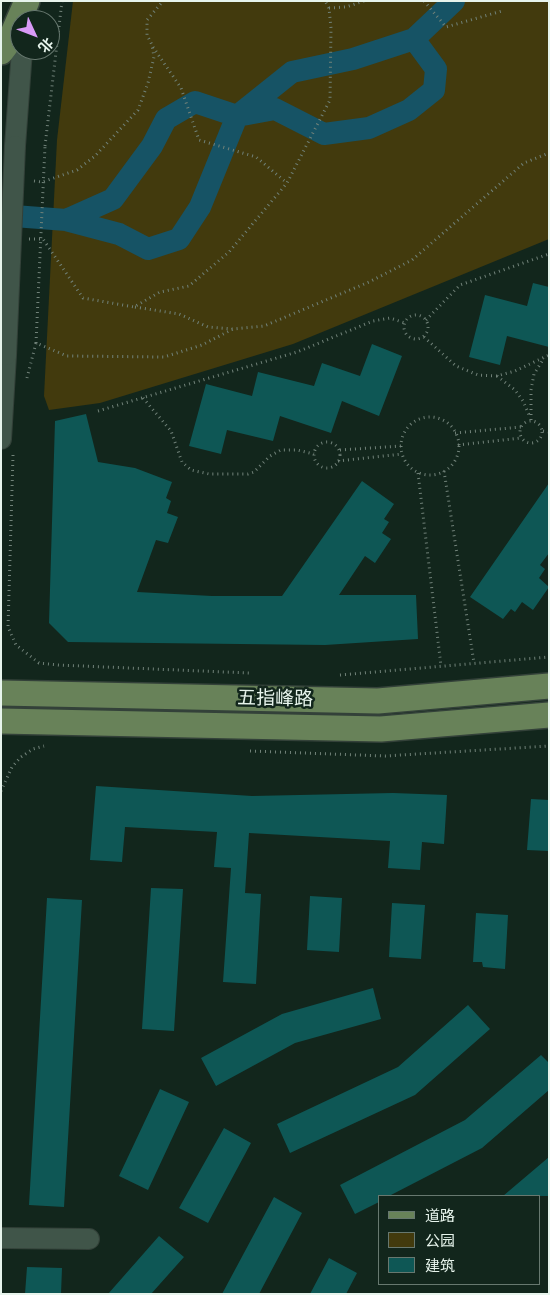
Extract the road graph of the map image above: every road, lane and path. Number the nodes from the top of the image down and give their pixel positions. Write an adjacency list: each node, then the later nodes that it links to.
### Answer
1 (62, 1): 22 (path, bridge)
2 (163, 1): 9 (path)
3 (325, 1): 7 (path)
4 (364, 1): 7 (path)
5 (424, 1): 8 (path)
6 (26, 7): 10 (main road)
7 (329, 8): 14 (path)
8 (502, 11)
9 (152, 46): 13 (path); 14 (path)
10 (1, 52)
11 (21, 60): 36 (street, bridge)
12 (549, 154): 20 (path)
13 (25, 180)
14 (287, 183): 17 (path)
15 (26, 238): 17 (path)
16 (549, 254): 18 (path)
17 (134, 307): 20 (path)
18 (426, 320): 19 (path); 21 (path)
19 (405, 323): 21 (path); 27 (path)
20 (233, 329): 22 (path)
21 (424, 336): 25 (path)
22 (36, 343): 26 (path)
23 (549, 356): 24 (path)
24 (544, 358): 25 (path); 29 (path)
25 (497, 376): 29 (path)
26 (26, 379)
27 (142, 398): 28 (path); 39 (path)
28 (98, 411)
29 (531, 420): 30 (path); 31 (path)
30 (521, 426): 33 (path); 34 (path)
31 (543, 431): 32 (path); 34 (path)
32 (549, 432)
33 (455, 434): 35 (path); 37 (path)
34 (521, 438): 35 (path)
35 (458, 444): 42 (path)
36 (7, 446): 47 (path)
37 (401, 446): 38 (path); 40 (path)
38 (340, 450): 39 (path); 41 (path)
39 (314, 454): 41 (path)
40 (402, 454): 41 (path); 43 (path)
41 (338, 461)
42 (444, 471): 43 (path); 45 (path)
43 (418, 472): 46 (path)
44 (549, 657): 45 (path)
45 (474, 663): 46 (path)
46 (441, 666): 48 (path)
47 (259, 674)
48 (336, 676)
49 (549, 686): 50 (main road, 五指峰路)
50 (1, 693)
51 (549, 714): 52 (main road, 五指峰路)
52 (1, 721)
53 (1, 1238): 54 (street)
54 (89, 1239)

